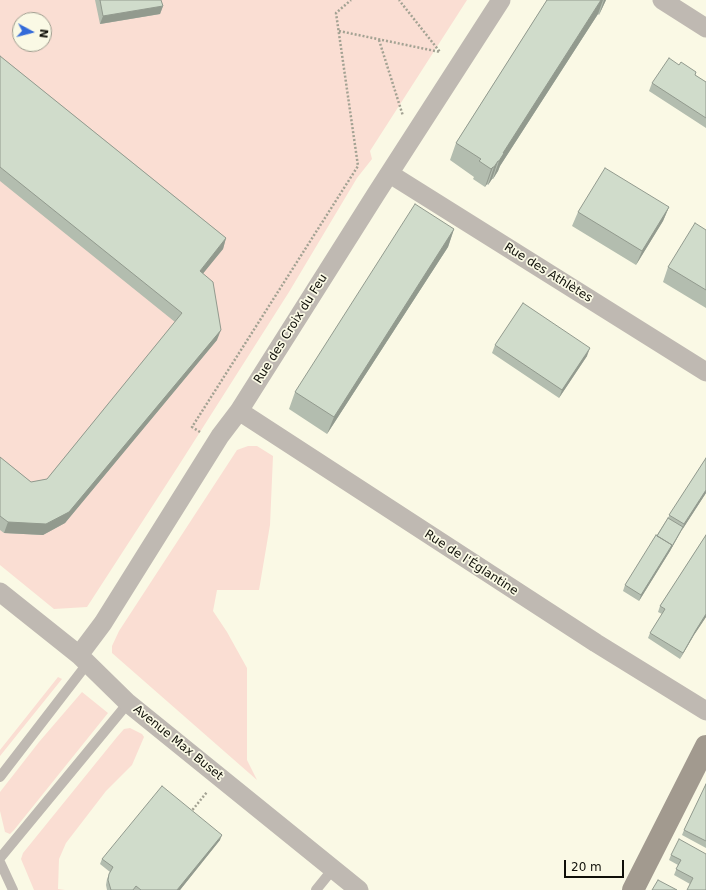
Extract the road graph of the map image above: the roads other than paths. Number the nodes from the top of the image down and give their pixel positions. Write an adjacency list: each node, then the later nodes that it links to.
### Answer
1 (501, 0): 4 (street, Rue des Croix du Feu)
2 (662, 0): 3 (street)
3 (706, 28)
4 (390, 174): 5 (street, Rue des Athlètes); 6 (street, Rue des Croix du Feu)
5 (706, 372)
6 (239, 411): 8 (street, Rue des Croix du Feu); 10 (street, Rue de l'Églantine)
7 (0, 592): 8 (street, Avenue Max Buset)
8 (83, 660): 9 (street, Avenue Max Buset); 12 (lane)
9 (128, 703): 13 (lane); 15 (street, Avenue Max Buset)
10 (706, 711)
11 (706, 746): 19 (street)
12 (0, 777)
13 (0, 858)
14 (0, 862): 16 (lane)
15 (333, 869): 17 (lane); 18 (street, Avenue Max Buset)
16 (12, 890)
17 (316, 890)
18 (359, 890)
19 (633, 890)

